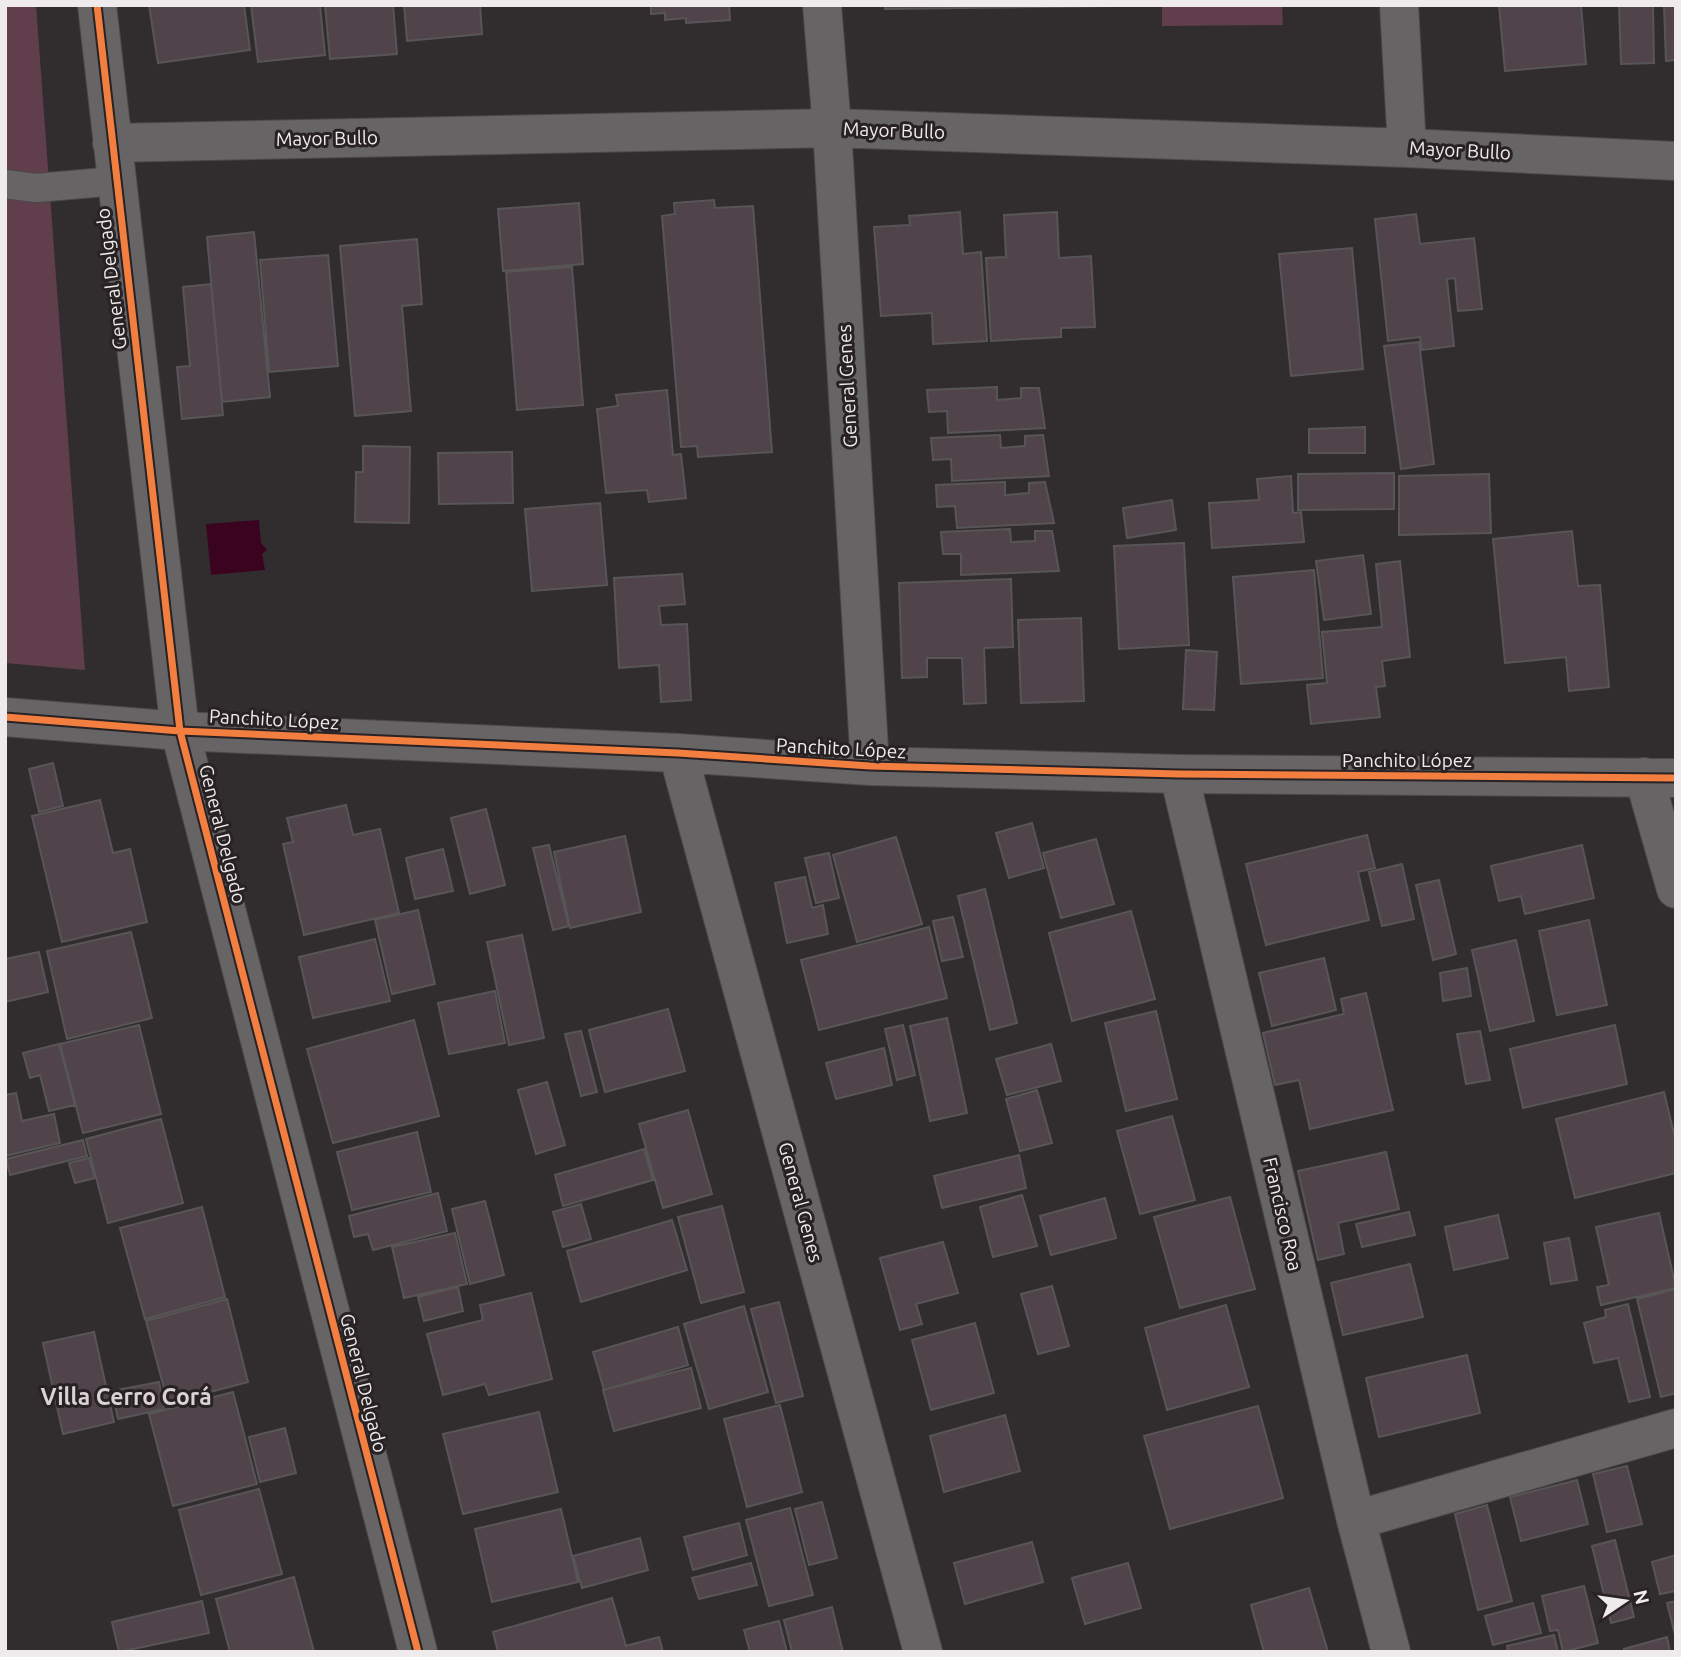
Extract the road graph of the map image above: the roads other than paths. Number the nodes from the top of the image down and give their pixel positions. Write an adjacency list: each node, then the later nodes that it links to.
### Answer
1 (97, 5): 5 (street, General Delgado)
2 (822, 5): 4 (street, General Genes)
3 (1399, 5): 6 (street)
4 (832, 128): 5 (street, Mayor Bullo); 6 (street, Mayor Bullo); 13 (street, General Genes)
5 (111, 143): 8 (street, General Delgado)
6 (1408, 148): 7 (street, Mayor Bullo)
7 (1676, 161)
8 (116, 181): 9 (lane); 11 (street, General Delgado)
9 (5, 184)
10 (5, 717): 11 (street, Panchito López)
11 (180, 731): 12 (street, Panchito López); 19 (street, General Delgado)
12 (678, 753): 13 (street, Panchito López); 20 (street, General Genes)
13 (870, 766): 14 (street, Panchito López)
14 (1179, 774): 15 (street, Panchito López); 18 (street, Francisco Roa)
15 (1660, 778): 16 (street)
16 (1676, 889)
17 (1676, 1428): 18 (street)
18 (1356, 1520): 21 (street, Francisco Roa)
19 (418, 1652)
20 (923, 1652)
21 (1391, 1652)

